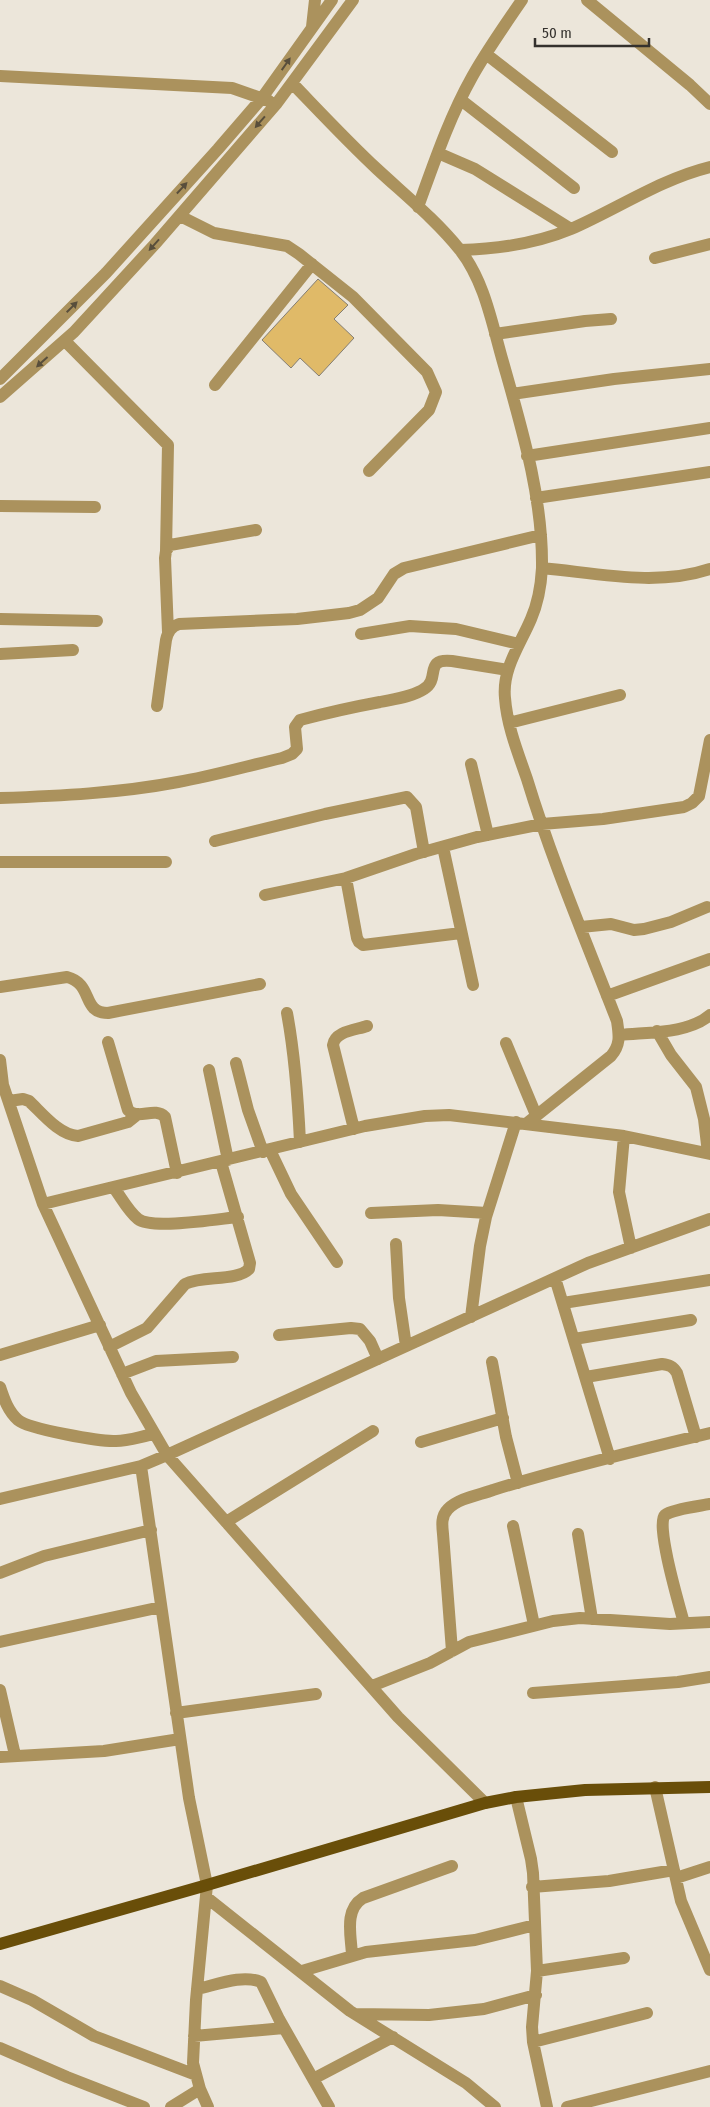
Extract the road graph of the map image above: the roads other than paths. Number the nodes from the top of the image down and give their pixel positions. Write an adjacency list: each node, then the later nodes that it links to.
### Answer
1 (315, 0): 6 (street)
2 (332, 0): 6 (street)
3 (354, 0): 7 (street)
4 (522, 0): 8 (street)
5 (587, 0): 14 (street)
6 (312, 28): 7 (street); 11 (street, one-way to 6)
7 (314, 54): 10 (street)
8 (486, 54): 12 (street); 15 (street)
9 (0, 76): 11 (street)
10 (292, 83): 13 (street); 19 (street)
11 (262, 98): 13 (street); 30 (street, one-way to 11)
12 (461, 100): 16 (street); 18 (street)
13 (276, 103): 20 (street, one-way to 20)
14 (710, 104)
15 (612, 152)
16 (438, 153): 19 (street); 21 (street)
17 (710, 167): 21 (street)
18 (574, 188)
19 (418, 207): 23 (street)
20 (180, 216): 25 (street); 28 (street, one-way to 28)
21 (571, 229): 23 (street)
22 (710, 244): 24 (street)
23 (460, 250): 27 (street)
24 (655, 258)
25 (312, 264): 31 (street); 36 (street)
26 (611, 319): 27 (street)
27 (495, 334): 32 (street)
28 (65, 341): 33 (street, one-way to 33); 43 (street)
29 (710, 369): 32 (street)
30 (0, 379)
31 (215, 386)
32 (512, 394): 35 (street)
33 (0, 397)
34 (710, 428): 35 (street)
35 (527, 456): 38 (street)
36 (369, 471)
37 (710, 472): 38 (street)
38 (536, 498): 42 (street)
39 (0, 506): 40 (street)
40 (95, 507)
41 (256, 530): 43 (street)
42 (541, 535): 44 (street); 48 (street)
43 (166, 551): 48 (street)
44 (542, 568): 45 (street); 50 (street)
45 (710, 569)
46 (0, 619): 47 (street)
47 (97, 621)
48 (168, 632): 55 (street)
49 (361, 634): 50 (street)
50 (519, 644): 53 (street)
51 (73, 650): 52 (street)
52 (0, 654)
53 (508, 670): 56 (street); 59 (street)
54 (620, 695): 56 (street)
55 (157, 706)
56 (509, 723): 60 (street)
57 (710, 740): 60 (street)
58 (471, 764): 61 (street)
59 (0, 798)
60 (542, 824): 61 (street); 70 (street)
61 (488, 835): 63 (street)
62 (215, 841): 64 (street)
63 (443, 847): 64 (street); 71 (street)
64 (424, 852): 67 (street)
65 (0, 862): 66 (street)
66 (166, 862)
67 (346, 878): 68 (street); 71 (street)
68 (265, 895)
69 (707, 907): 70 (street)
70 (581, 927): 76 (street)
71 (461, 933): 74 (street)
72 (710, 959): 76 (street)
73 (260, 984): 75 (street)
74 (473, 985)
75 (0, 987)
76 (607, 996): 81 (street)
77 (287, 1013): 93 (street)
78 (710, 1014): 80 (street)
79 (367, 1026): 91 (street)
80 (656, 1031): 81 (street); 95 (street)
81 (620, 1035): 90 (street)
82 (108, 1042): 89 (street)
83 (506, 1043): 90 (street)
84 (0, 1060): 87 (street)
85 (236, 1063): 94 (street)
86 (209, 1070): 96 (street)
87 (2, 1085): 88 (street)
88 (9, 1101): 89 (street); 99 (street)
89 (138, 1114): 97 (street)
90 (526, 1120): 91 (street); 92 (street); 101 (street)
91 (354, 1129): 93 (street)
92 (624, 1136): 95 (street); 105 (street)
93 (300, 1142): 94 (street)
94 (267, 1151): 96 (street); 106 (street)
95 (709, 1153)
96 (225, 1161): 97 (street); 102 (street)
97 (177, 1173): 98 (street)
98 (114, 1188): 99 (street); 102 (street)
99 (43, 1204): 112 (street)
100 (371, 1213): 101 (street)
101 (488, 1213): 110 (street)
102 (238, 1217): 116 (street)
103 (710, 1219): 105 (street)
104 (396, 1244): 115 (street)
105 (631, 1248): 107 (street)
106 (337, 1262)
107 (555, 1278): 109 (street); 110 (street)
108 (710, 1280): 109 (street)
109 (563, 1303): 114 (street)
110 (471, 1316): 115 (street)
111 (691, 1320): 114 (street)
112 (100, 1325): 116 (street); 117 (street)
113 (279, 1335): 119 (street)
114 (574, 1339): 122 (street)
115 (406, 1346): 119 (street)
116 (109, 1347): 121 (street)
117 (0, 1355)
118 (233, 1357): 121 (street)
119 (378, 1359): 130 (street)
120 (492, 1362): 124 (street)
121 (122, 1374): 127 (street)
122 (586, 1377): 128 (street); 131 (street)
123 (0, 1386): 127 (street)
124 (503, 1418): 129 (street); 133 (street)
125 (373, 1431): 136 (street)
126 (710, 1433): 128 (street)
127 (155, 1434): 130 (street)
128 (696, 1437): 131 (street)
129 (421, 1442)
130 (167, 1455): 132 (street); 136 (street)
131 (610, 1458): 133 (street)
132 (141, 1466): 134 (street); 138 (street)
133 (518, 1483): 147 (street)
134 (0, 1499)
135 (710, 1504): 144 (street)
136 (226, 1522): 149 (street)
137 (513, 1526): 145 (street)
138 (151, 1530): 140 (street); 141 (street)
139 (578, 1534): 142 (street)
140 (0, 1573)
141 (162, 1607): 146 (street); 153 (street)
142 (592, 1619): 144 (street); 145 (street)
143 (710, 1622): 144 (street)
144 (684, 1623)
145 (534, 1625): 147 (street)
146 (0, 1642)
147 (452, 1651): 149 (street)
148 (710, 1677): 151 (street)
149 (372, 1686): 160 (street)
150 (0, 1690): 155 (street)
151 (534, 1693)
152 (316, 1694): 153 (street)
153 (176, 1713): 154 (street)
154 (180, 1739): 155 (street); 165 (street)
155 (15, 1755): 156 (street)
156 (0, 1757)
157 (655, 1787): 158 (main road); 159 (main road); 163 (street)
158 (710, 1787)
159 (516, 1797): 160 (main road); 164 (street)
160 (485, 1803): 165 (main road)
161 (452, 1866): 168 (street)
162 (710, 1867): 163 (street)
163 (675, 1874): 164 (street); 170 (street)
164 (532, 1887): 166 (street)
165 (206, 1891): 167 (main road); 171 (street); 174 (street)
166 (535, 1926): 168 (street); 172 (street)
167 (0, 1944)
168 (352, 1955): 171 (street)
169 (624, 1958): 172 (street)
170 (710, 1970)
171 (302, 1971): 177 (street)
172 (537, 1971): 175 (street)
173 (0, 1986): 184 (street)
174 (197, 1989): 178 (street); 179 (street)
175 (536, 1995): 177 (street); 181 (street)
176 (647, 2013): 181 (street)
177 (354, 2014): 180 (street)
178 (284, 2028): 179 (street); 185 (street)
179 (194, 2036): 184 (street)
180 (393, 2037): 185 (street); 191 (street)
181 (533, 2042): 192 (street)
182 (0, 2048): 187 (street)
183 (710, 2071): 193 (street)
184 (196, 2075): 186 (street)
185 (313, 2079): 190 (street)
186 (200, 2089): 188 (street); 189 (street)
187 (144, 2107)
188 (171, 2107)
189 (208, 2107)
190 (329, 2107)
191 (495, 2107)
192 (548, 2107)
193 (567, 2107)

